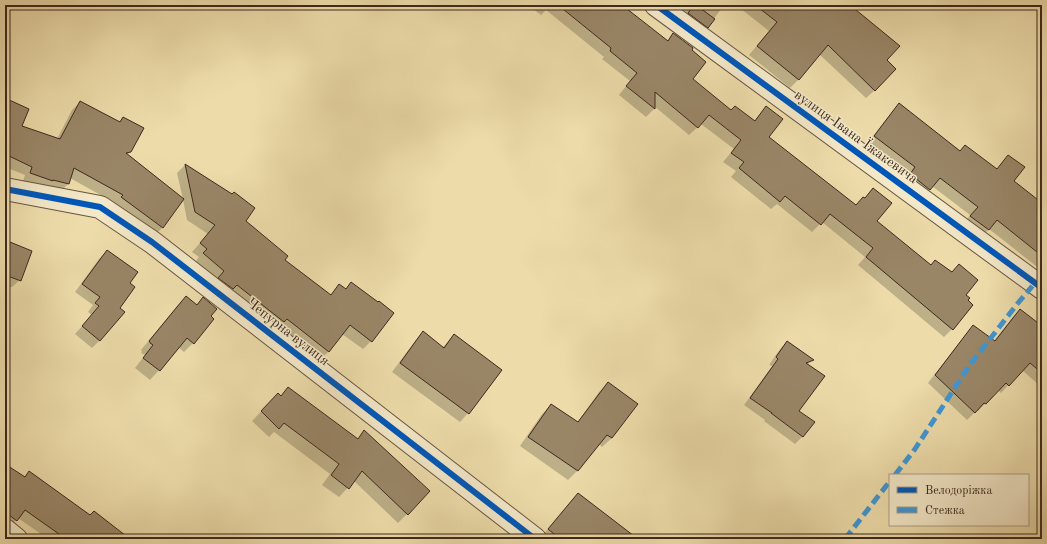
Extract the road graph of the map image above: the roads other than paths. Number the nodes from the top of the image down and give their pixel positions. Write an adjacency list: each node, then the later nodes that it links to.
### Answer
1 (656, 5): 3 (street, вулиця Івана Їжакевича)
2 (5, 189): 6 (street, Чепурна вулиця)
3 (1042, 288)
4 (5, 530): 5 (street)
5 (16, 539)
6 (535, 539)

